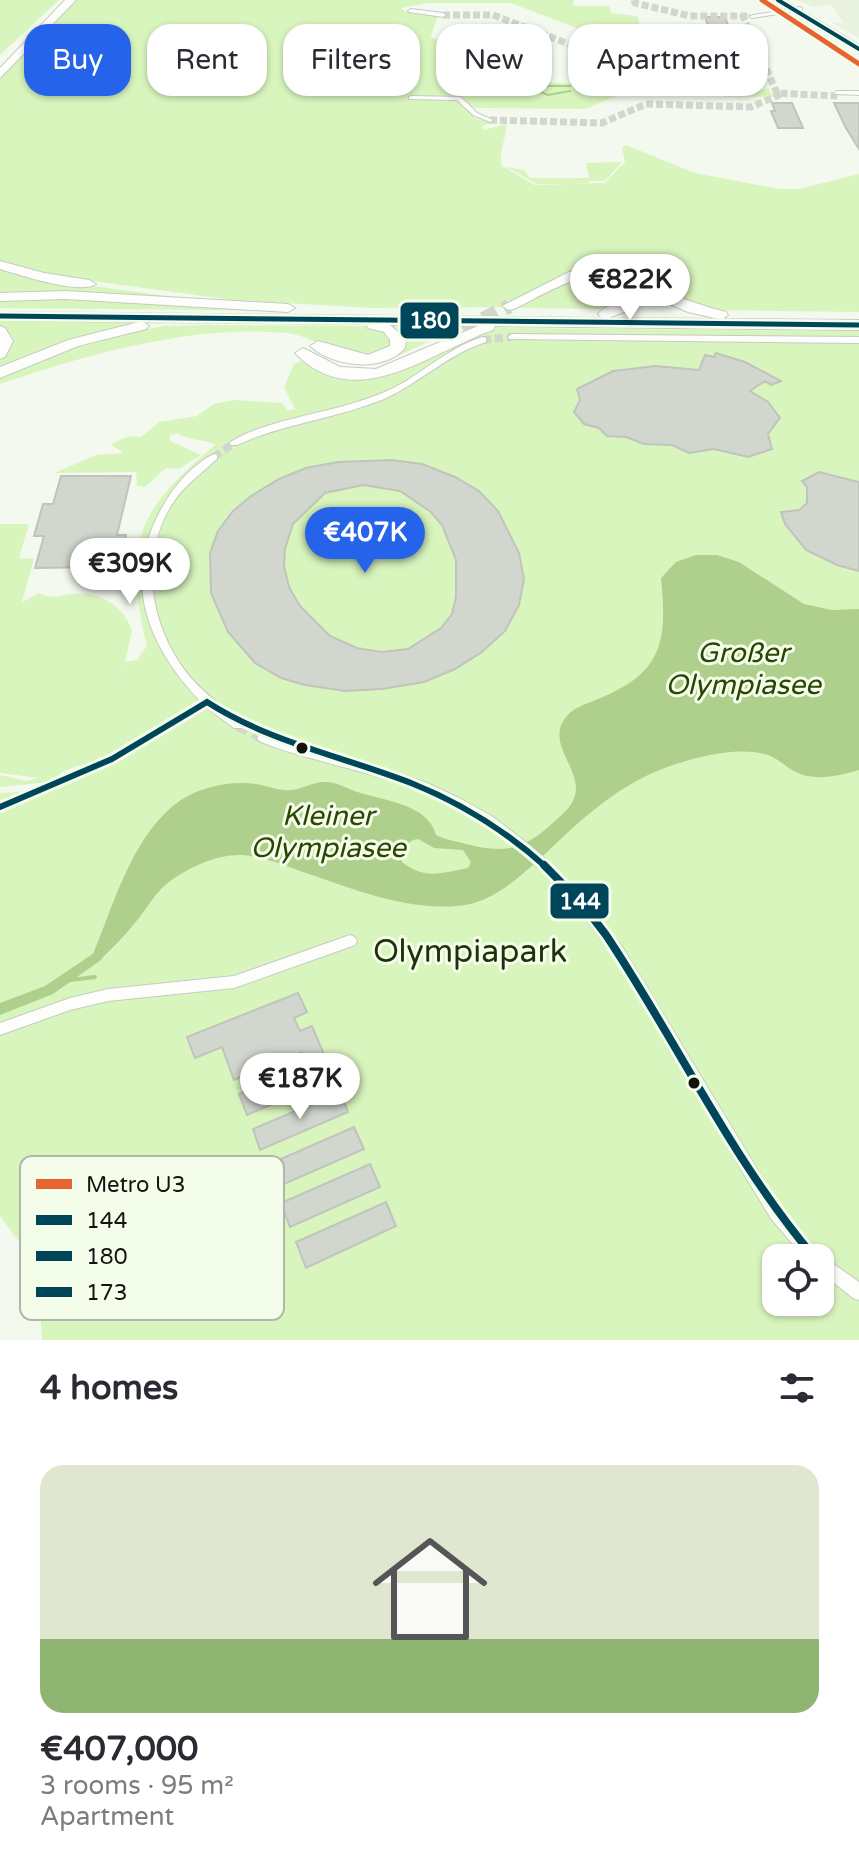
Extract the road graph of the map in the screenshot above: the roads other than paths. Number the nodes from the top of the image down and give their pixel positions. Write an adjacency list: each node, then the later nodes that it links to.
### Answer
1 (62, 0): 9 (highway)
2 (71, 0): 10 (highway)
3 (778, 0): 4 (main road)
4 (793, 6): 7 (street); 8 (main road)
5 (411, 11): 6 (street)
6 (443, 15)
7 (751, 15)
8 (859, 46)
9 (0, 62)
10 (0, 75)
11 (838, 94): 12 (street)
12 (859, 94)
13 (411, 98): 14 (street)
14 (490, 120)
15 (0, 265): 18 (highway)
16 (619, 278): 20 (highway); 21 (highway); 25 (highway)
17 (0, 297): 18 (highway)
18 (216, 303): 23 (highway)
19 (0, 314): 23 (highway); 24 (highway)
20 (605, 314): 21 (highway); 23 (highway)
21 (721, 315): 22 (highway)
22 (859, 316)
23 (352, 317): 24 (highway); 25 (highway); 31 (highway)
24 (229, 320): 33 (highway)
25 (509, 322): 26 (highway); 30 (street); 31 (highway)
26 (859, 325)
27 (463, 330): 31 (highway)
28 (0, 331): 32 (highway)
29 (483, 340): 34 (street)
30 (859, 340)
31 (312, 353)
32 (0, 354)
33 (0, 373)
34 (234, 443)
35 (214, 457): 36 (street)
36 (207, 702): 37 (street); 39 (street)
37 (238, 725)
38 (263, 738): 42 (street)
39 (0, 807)
40 (350, 941): 41 (street)
41 (0, 1029)
42 (802, 1244)
43 (834, 1273): 44 (street)
44 (859, 1292)

